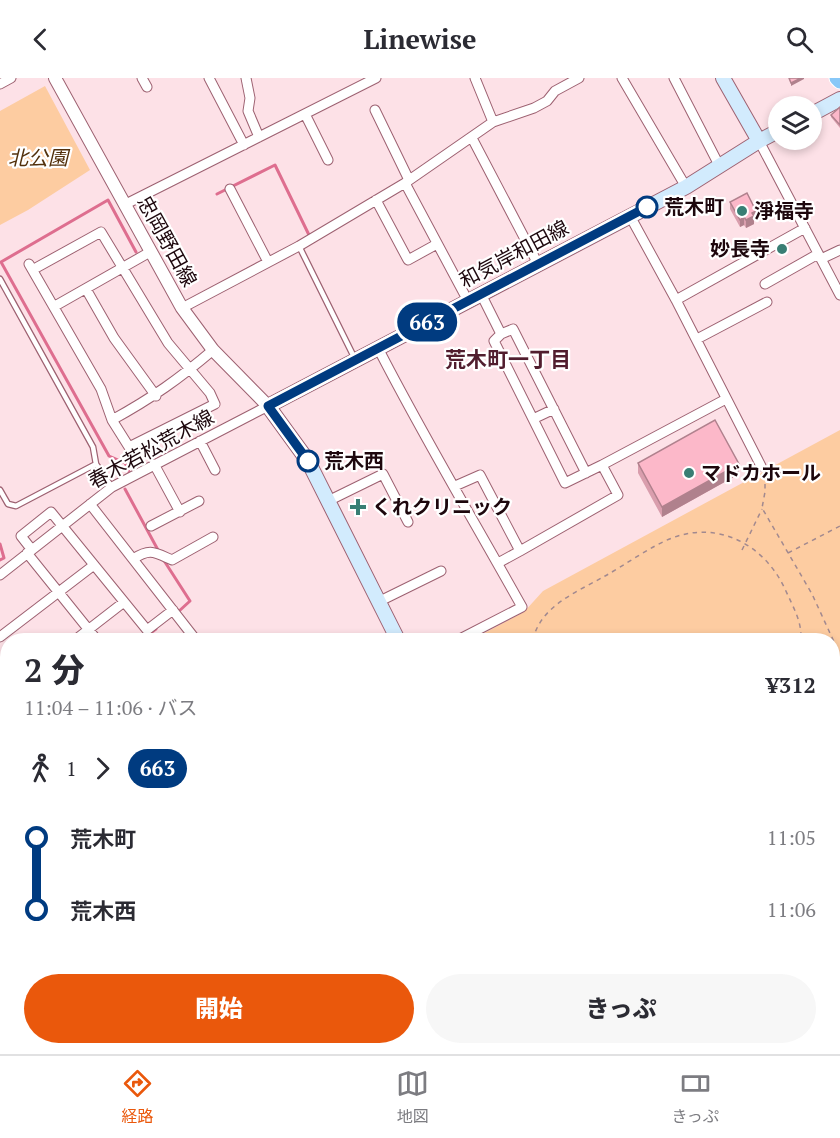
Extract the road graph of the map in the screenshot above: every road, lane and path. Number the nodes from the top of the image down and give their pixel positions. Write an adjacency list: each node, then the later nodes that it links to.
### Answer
1 (11, 78): 12 (street)
2 (55, 78): 30 (street, 忠岡野田線)
3 (142, 78): 13 (street)
4 (209, 78): 23 (street)
5 (246, 78): 20 (street)
6 (376, 78): 17 (street)
7 (475, 78): 18 (street)
8 (579, 78): 18 (street)
9 (622, 78): 27 (street)
10 (674, 78): 25 (street)
11 (723, 78): 22 (main road)
12 (0, 84)
13 (147, 87)
14 (840, 99): 15 (main road)
15 (822, 109)
16 (375, 110): 26 (street)
17 (305, 114): 20 (street); 24 (street)
18 (493, 122): 21 (street)
19 (768, 136): 22 (main road, 和気岸和田線)
20 (259, 138): 23 (street)
21 (472, 138): 26 (street); 39 (street)
22 (759, 141): 25 (main road, 和気岸和田線); 32 (street)
23 (244, 145): 30 (street)
24 (328, 160)
25 (720, 167): 27 (main road, 和気岸和田線)
26 (407, 181): 29 (street); 33 (street)
27 (686, 187): 31 (main road, 和気岸和田線)
28 (230, 189): 38 (street)
29 (376, 200): 33 (street); 34 (street)
30 (124, 205): 36 (street, 忠岡野田線)
31 (630, 216): 39 (main road, 和気岸和田線); 46 (street)
32 (805, 228): 37 (street); 46 (street)
33 (437, 244): 45 (street)
34 (299, 246): 38 (street); 54 (lane)
35 (840, 250): 37 (street)
36 (150, 252): 40 (street); 49 (street, 忠岡野田線)
37 (820, 256): 42 (street); 44 (street)
38 (268, 262): 49 (street)
39 (538, 264): 45 (main road, 和気岸和田線)
40 (122, 269): 43 (street); 48 (street); 55 (street)
41 (0, 279): 63 (lane)
42 (765, 284)
43 (86, 289): 48 (street); 56 (street)
44 (840, 295)
45 (474, 297): 50 (street); 52 (main road, 和気岸和田線)
46 (676, 300): 51 (street)
47 (767, 302): 51 (street)
48 (55, 306): 61 (street)
49 (182, 308): 53 (street, 忠岡野田線)
50 (501, 334): 59 (street); 60 (street)
51 (696, 339): 57 (street)
52 (378, 348): 54 (main road, 和気岸和田線); 69 (street)
53 (213, 350): 55 (street); 58 (street, 忠岡野田線)
54 (355, 359): 58 (main road, 和気岸和田線)
55 (189, 371): 56 (street); 61 (street)
56 (156, 396): 61 (street)
57 (726, 399): 65 (street); 66 (street)
58 (268, 406): 62 (street, 春木若松荒木線); 73 (main road)
59 (554, 409): 60 (street); 68 (street)
60 (533, 419): 68 (street)
61 (112, 420)
62 (200, 441): 64 (street, 春木若松荒木線); 67 (street)
63 (96, 464): 70 (lane); 71 (lane)
64 (154, 464): 70 (street, 春木若松荒木線); 76 (street)
65 (603, 465): 68 (street); 84 (street)
66 (761, 466): 75 (path)
67 (215, 470)
68 (586, 473)
69 (455, 486): 84 (street); 88 (street)
70 (112, 487): 74 (street, 春木若松荒木線)
71 (0, 490)
72 (199, 501): 76 (street)
73 (328, 501): 77 (street); 94 (main road)
74 (90, 504): 78 (street, 春木若松荒木線); 87 (street)
75 (762, 508): 82 (path); 86 (path)
76 (180, 512): 79 (street)
77 (408, 522)
78 (62, 526): 85 (street, 春木若松荒木線); 85 (street); 89 (street)
79 (151, 526)
80 (840, 526): 86 (path)
81 (213, 537): 87 (street)
82 (745, 543): 83 (path); 103 (path); 104 (path)
83 (742, 550)
84 (520, 551): 88 (street)
85 (30, 552): 91 (street, 春木若松荒木線); 92 (street)
86 (788, 553): 105 (path)
87 (133, 559): 95 (street)
88 (498, 563): 102 (street)
89 (94, 565): 92 (street); 93 (street)
90 (441, 571): 94 (street)
91 (0, 575)
92 (58, 592): 96 (street); 97 (street)
93 (124, 602): 95 (street); 96 (street)
94 (378, 602): 101 (main road)
95 (173, 610): 100 (street)
96 (89, 630): 98 (street); 99 (street)
97 (5, 633)
98 (85, 633)
99 (91, 633)
100 (191, 633)
101 (394, 633)
102 (471, 633)
103 (536, 633)
104 (801, 633)
105 (830, 633)

